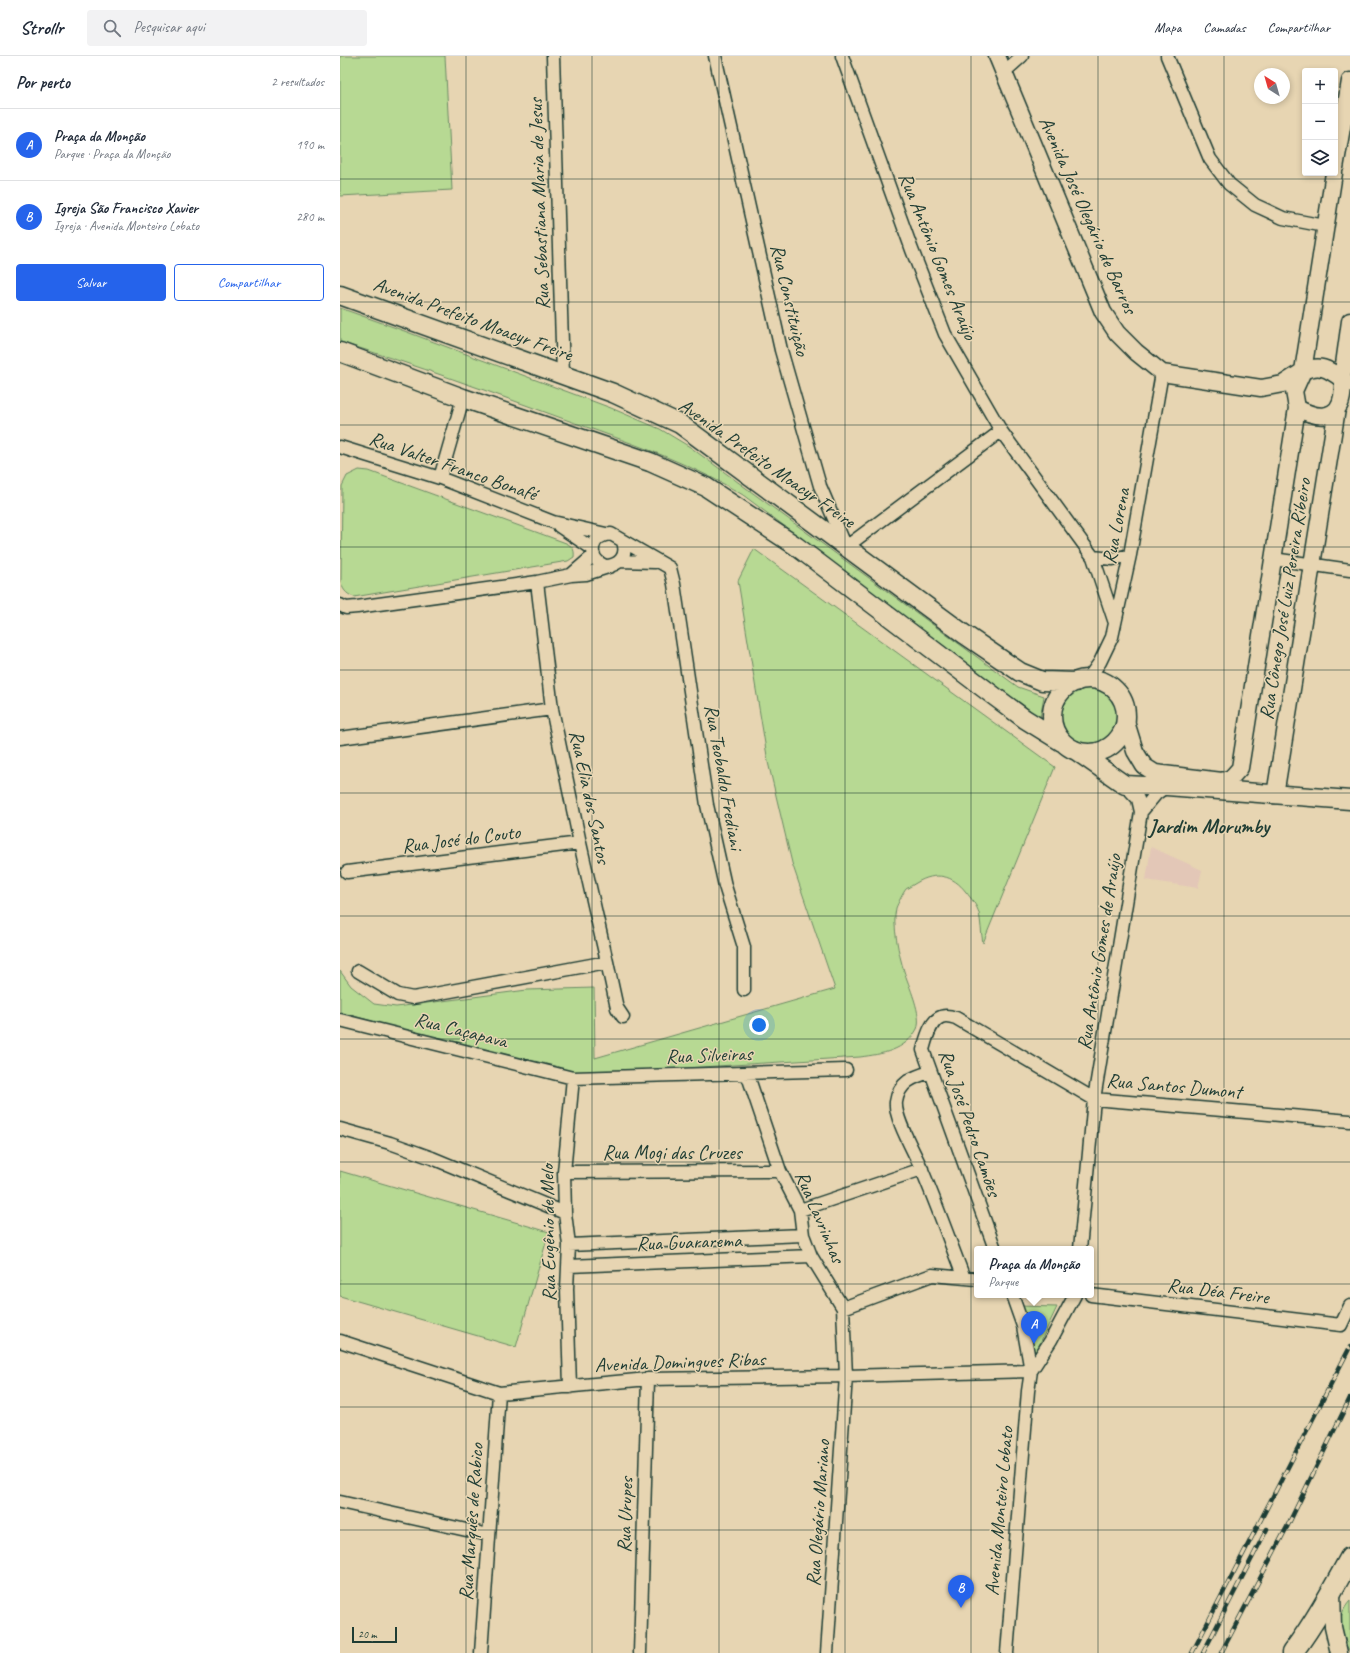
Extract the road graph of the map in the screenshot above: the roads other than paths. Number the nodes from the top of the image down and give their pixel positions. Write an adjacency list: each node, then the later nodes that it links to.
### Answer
1 (553, 56): 17 (street, Rua Sebastiana Maria de Jesus)
2 (715, 56): 28 (street, Rua Constituição)
3 (842, 56): 22 (street, Rua Antônio Gomes Araújo)
4 (997, 56): 7 (street, Avenida José Olegário de Barros)
5 (1022, 56): 7 (street)
6 (1168, 56): 11 (street)
7 (1003, 73): 16 (street, Avenida José Olegário de Barros)
8 (1350, 81): 9 (street)
9 (1338, 151)
10 (1333, 176): 11 (street, Rua Cônego José Luiz Pereira Ribeiro)
11 (1325, 226): 15 (street, Rua Cônego José Luiz Pereira Ribeiro)
12 (340, 295): 17 (main road, Avenida Prefeito Moacyr Freire)
13 (1350, 321): 18 (street, Rua Cônego José Luiz Pereira Ribeiro)
14 (340, 352): 19 (main road)
15 (1303, 371): 16 (street); 18 (street); 20 (street, Rua Cônego José Luiz Pereira Ribeiro)
16 (1162, 374): 30 (street, Rua Lorena)
17 (563, 375): 28 (main road, Avenida Prefeito Moacyr Freire)
18 (1346, 383): 21 (street, Rua Cônego José Luiz Pereira Ribeiro)
19 (463, 398): 24 (street); 46 (main road)
20 (1297, 408): 21 (street); 32 (street, Rua Cônego José Luiz Pereira Ribeiro)
21 (1337, 409): 35 (street, Rua Cônego José Luiz Pereira Ribeiro)
22 (1001, 431): 28 (street); 31 (street, Rua Antônio Gomes Araújo)
23 (340, 448): 24 (street, Rua Valter Franco Bonafé)
24 (440, 478): 25 (street, Rua Valter Franco Bonafé)
25 (553, 522): 26 (street, Rua Valter Franco Bonafé); 29 (street, Rua Valter Franco Bonafé)
26 (606, 534): 27 (street, Rua Valter Franco Bonafé); 29 (street)
27 (623, 542): 33 (street, Rua Valter Franco Bonafé); 34 (street)
28 (846, 547): 42 (main road, Avenida Prefeito Moacyr Freire)
29 (593, 552): 34 (street, Rua Valter Franco Bonafé); 38 (street)
30 (1130, 555): 31 (street); 41 (street, Rua Lorena)
31 (1093, 557): 41 (street, Rua Antônio Gomes Araújo)
32 (1273, 559): 35 (street); 47 (street, Rua Cônego José Luiz Pereira Ribeiro)
33 (658, 562): 34 (street, Rua Valter Franco Bonafé); 36 (street, Rua Valter Franco Bonafé)
34 (616, 564): 38 (street)
35 (1312, 565): 37 (street); 50 (street, Rua Cônego José Luiz Pereira Ribeiro)
36 (670, 568): 57 (street, Rua Teobaldo Frediani)
37 (1350, 570)
38 (571, 575): 39 (street)
39 (537, 582): 40 (street); 43 (street, Rua Elia dos Santos)
40 (340, 605)
41 (1115, 622): 42 (street, Rua Lorena)
42 (1082, 681): 44 (main road, Avenida Prefeito Moacyr Freire); 46 (main road)
43 (552, 709): 45 (street); 53 (street, Rua Elia dos Santos)
44 (1126, 722): 46 (main road); 47 (street, Avenida Prefeito Moacyr Freire)
45 (340, 738)
46 (1069, 746): 48 (main road)
47 (1240, 768)
48 (1125, 785): 49 (main road); 52 (street)
49 (1167, 786): 50 (main road); 52 (street)
50 (1275, 795): 51 (main road)
51 (1350, 800)
52 (1141, 812): 65 (street, Rua Antônio Gomes de Araújo)
53 (580, 843): 54 (street, Rua José do Couto); 55 (street, Rua Elia dos Santos)
54 (347, 872)
55 (607, 962): 56 (street); 59 (street, Rua Elia dos Santos)
56 (358, 971)
57 (744, 990)
58 (945, 1015): 62 (street, Rua José Pedro Camões); 65 (street, Rua Santos Dumont)
59 (622, 1017)
60 (340, 1020): 64 (street, Rua Caçapava)
61 (846, 1070): 63 (street, Rua Silveiras)
62 (930, 1072): 68 (street); 75 (street, Rua José Pedro Camões)
63 (747, 1073): 64 (street, Rua Silveiras); 69 (street, Rua Lavrinhas)
64 (573, 1078): 70 (street, Rua Eugênio de Melo)
65 (1094, 1099): 66 (street, Rua Santos Dumont); 76 (street, Rua Antônio Gomes de Araújo)
66 (1350, 1121)
67 (340, 1128): 72 (street)
68 (922, 1169): 71 (street); 79 (street)
69 (780, 1171): 70 (street, Rua Mogi das Cruzes); 71 (street, Rua Lavrinhas)
70 (564, 1172): 72 (street, Rua Eugênio de Melo)
71 (800, 1210): 73 (street, Rua Lavrinhas)
72 (565, 1213): 74 (street, Rua Eugênio de Melo)
73 (803, 1235): 74 (street, Rua Guararema); 77 (street, Rua Lavrinhas)
74 (569, 1245): 78 (street, Rua Eugênio de Melo)
75 (994, 1246)
76 (1080, 1246)
77 (811, 1256): 78 (street, Rua Guararema); 85 (street, Rua Lavrinhas)
78 (569, 1266): 90 (street, Rua Eugênio de Melo)
79 (964, 1278): 80 (street); 85 (street)
80 (974, 1279)
81 (1094, 1295): 84 (street, Rua Déa Freire)
82 (1013, 1298): 87 (street)
83 (1073, 1298): 87 (street)
84 (1350, 1306)
85 (842, 1308): 88 (street, Rua Lavrinhas)
86 (340, 1340): 91 (street, Avenida Domingues Ribas)
87 (1031, 1371): 88 (street, Avenida Domingues Ribas); 99 (street, Avenida Monteiro Lobato)
88 (846, 1376): 89 (street, Avenida Domingues Ribas); 98 (street, Rua Olegário Mariano)
89 (648, 1379): 90 (street, Avenida Domingues Ribas); 97 (street, Rua Urupes)
90 (570, 1387): 91 (street, Avenida Domingues Ribas)
91 (499, 1393): 93 (street, Rua Marquês de Rabico)
92 (340, 1502): 93 (street)
93 (489, 1535): 96 (street, Rua Marquês de Rabico)
94 (1350, 1558): 95 (main road)
95 (1332, 1591): 100 (main road); 101 (street)
96 (480, 1653)
97 (640, 1653)
98 (827, 1653)
99 (1007, 1653)
100 (1292, 1653)
101 (1339, 1653)

